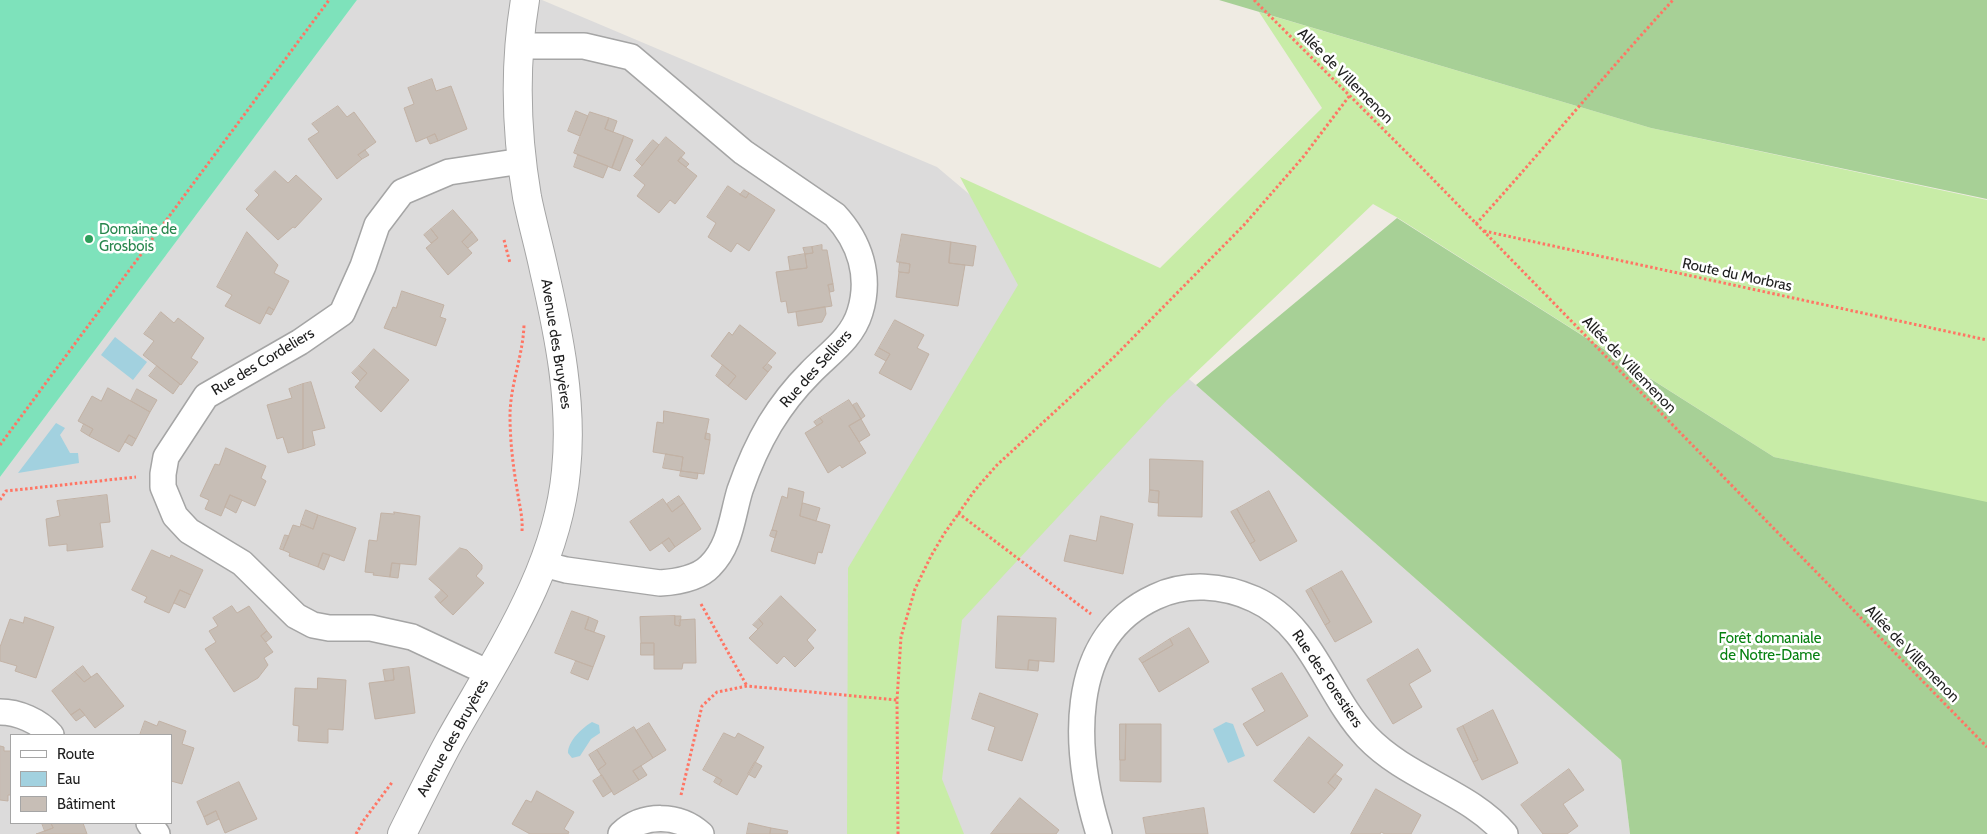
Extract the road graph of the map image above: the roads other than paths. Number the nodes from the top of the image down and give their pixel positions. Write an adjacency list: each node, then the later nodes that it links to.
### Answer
1 (525, 0): 2 (street, Avenue des Bruyères)
2 (519, 46): 3 (street, Avenue des Bruyères); 4 (street, Rue des Selliers)
3 (522, 161): 4 (street, Avenue des Bruyères); 5 (street, Rue des Cordeliers)
4 (543, 564): 5 (street, Avenue des Bruyères)
5 (489, 673): 10 (street, Avenue des Bruyères)
6 (0, 712): 7 (street)
7 (49, 734)
8 (150, 824): 9 (street)
9 (158, 834)
10 (402, 834)
11 (620, 834): 12 (street)
12 (701, 834)
13 (1099, 834): 14 (street, Rue des Forestiers)
14 (1505, 834)

